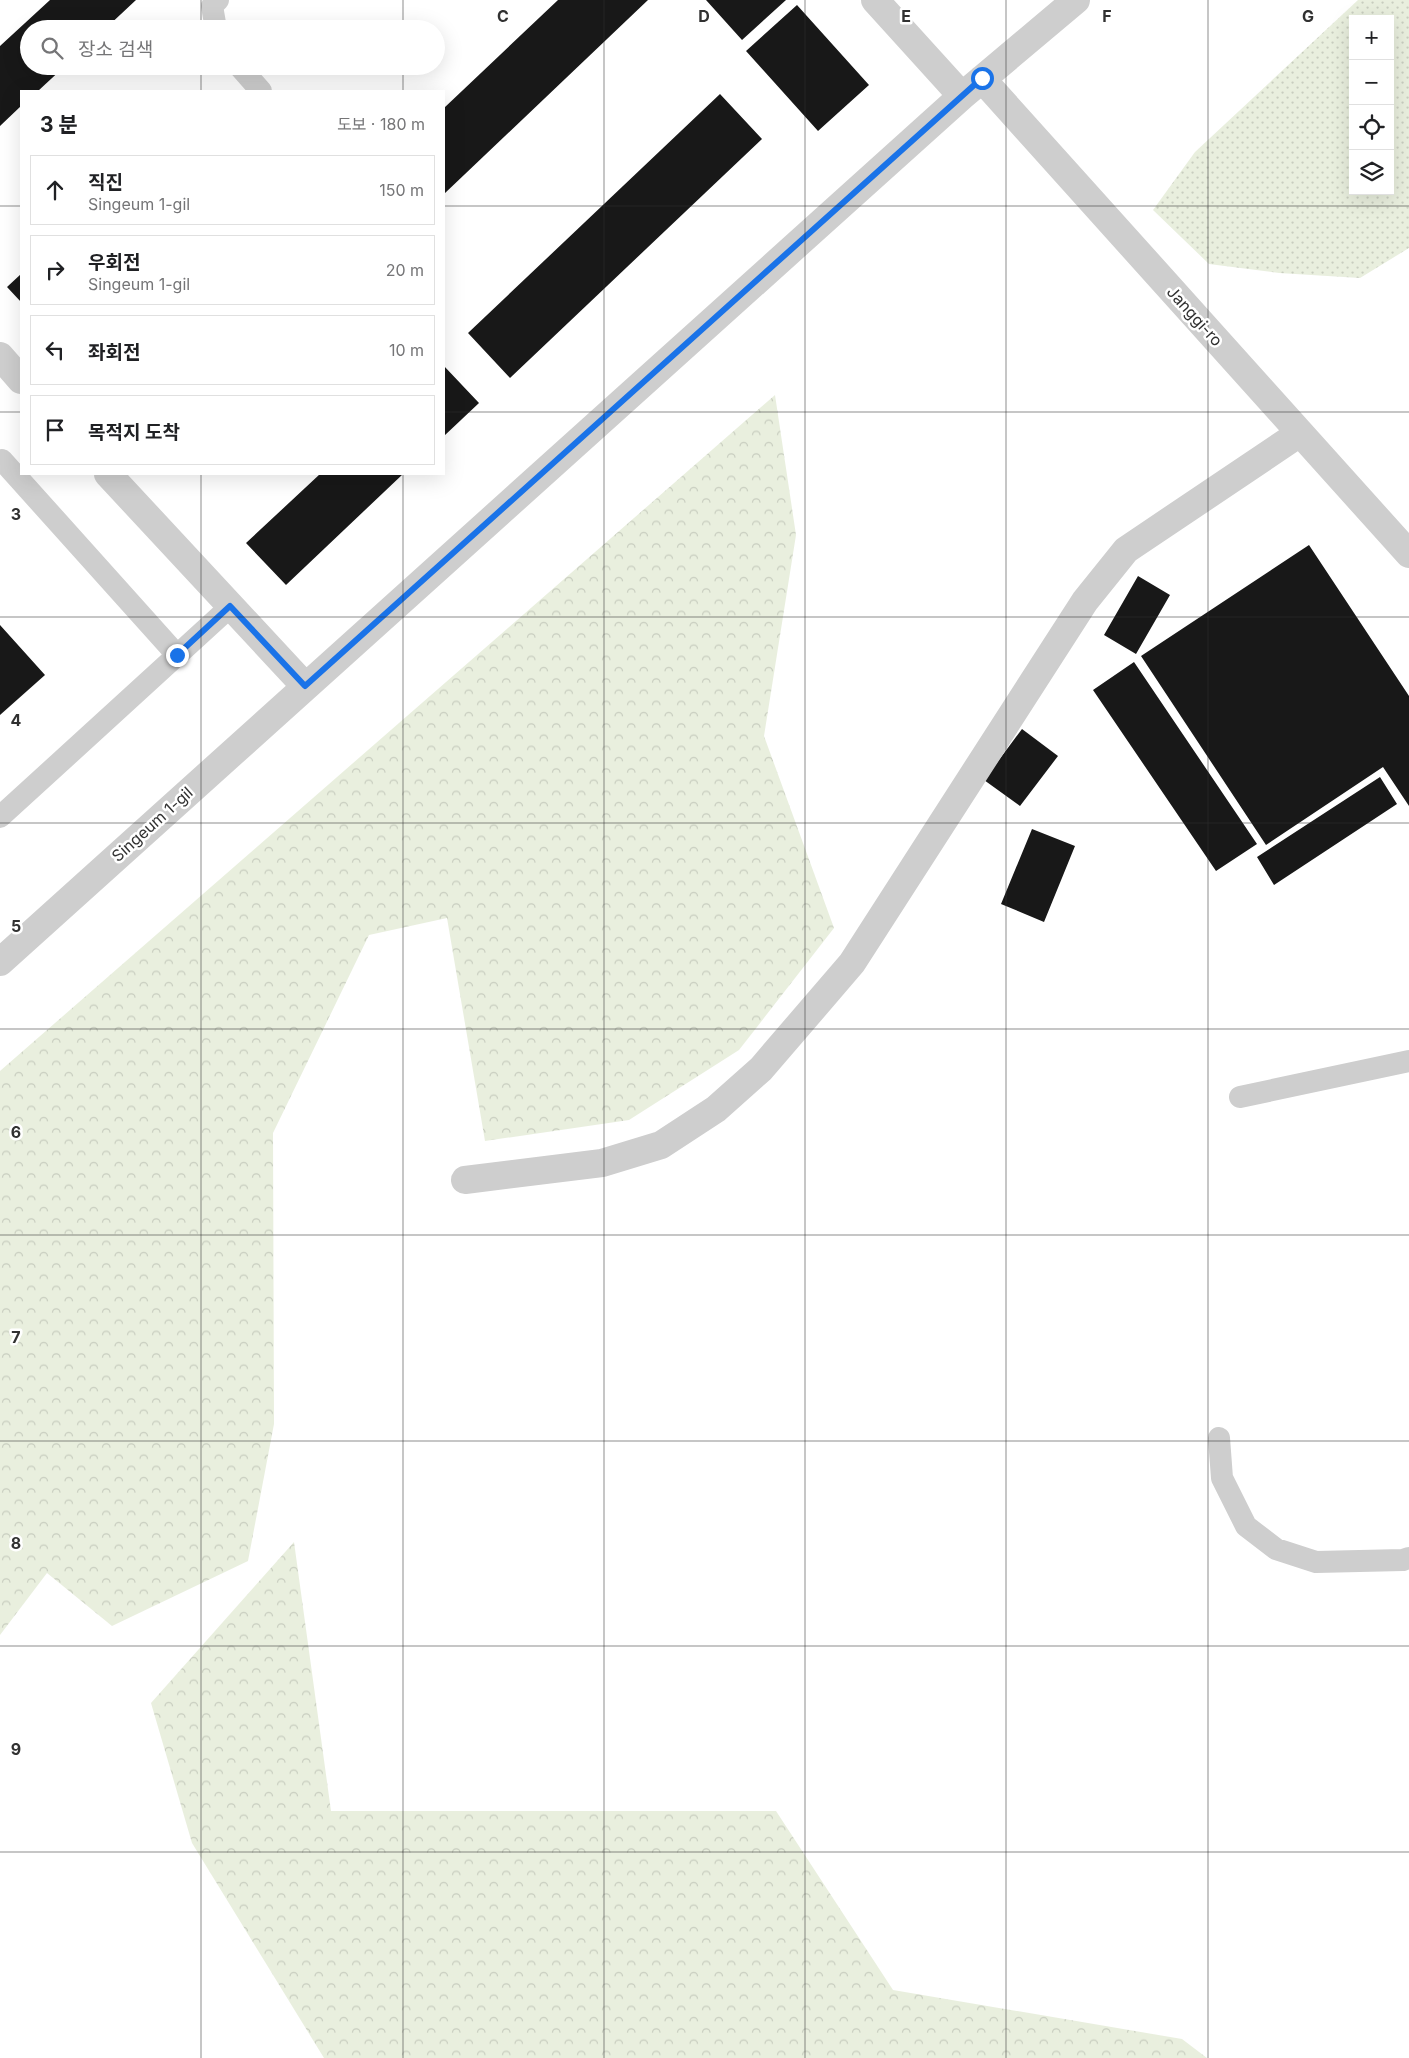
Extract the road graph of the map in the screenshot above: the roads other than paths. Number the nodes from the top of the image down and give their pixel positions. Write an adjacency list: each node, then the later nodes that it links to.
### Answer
1 (218, 0): 4 (lane)
2 (875, 0): 6 (street)
3 (1076, 0): 6 (street, Singeum 1-gil)
4 (214, 20)
5 (247, 75): 7 (lane)
6 (972, 87): 8 (street, Janggi-ro); 14 (street, Singeum 1-gil)
7 (260, 90)
8 (1300, 433): 11 (street, Janggi-ro); 19 (street)
9 (0, 462): 13 (lane)
10 (109, 475): 12 (street)
11 (1409, 554)
12 (230, 606): 13 (lane); 14 (street)
13 (177, 655): 15 (lane)
14 (305, 686): 16 (street, Singeum 1-gil)
15 (0, 818)
16 (0, 962)
17 (1409, 1061): 18 (lane)
18 (1240, 1097)
19 (465, 1180)
20 (1219, 1438): 21 (lane)
21 (1409, 1558)

